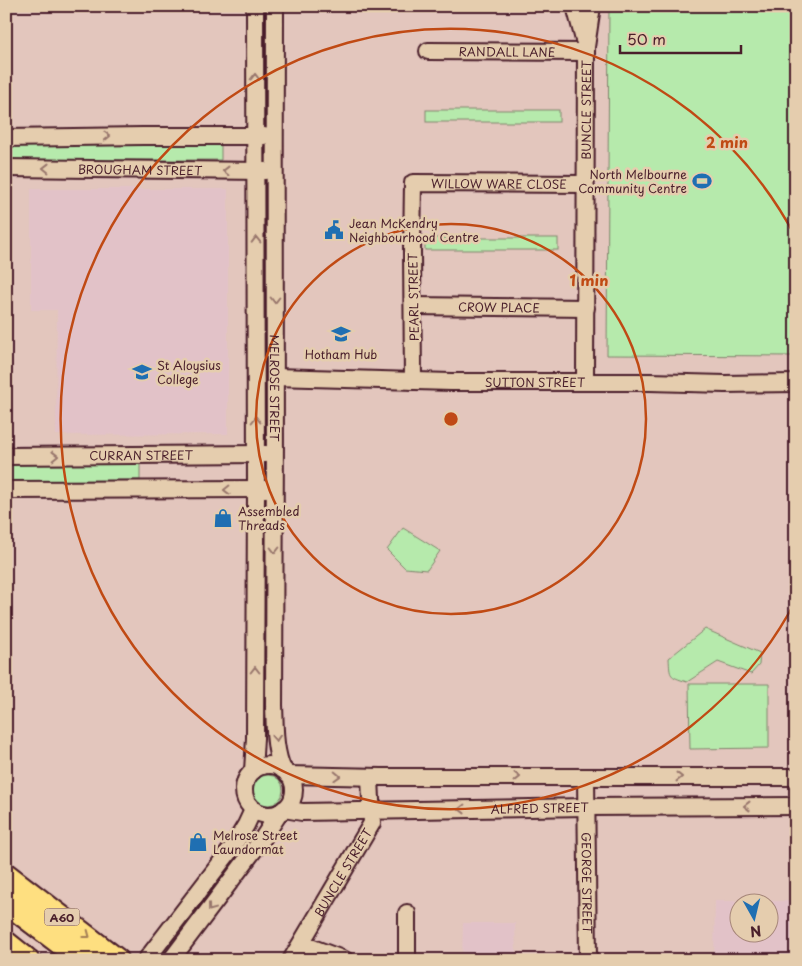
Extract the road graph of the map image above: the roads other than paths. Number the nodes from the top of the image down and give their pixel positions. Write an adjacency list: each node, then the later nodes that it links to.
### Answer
1 (255, 6): 7 (street, MELROSE STREET, one-way to 1)
2 (275, 6): 8 (street, MELROSE STREET)
3 (574, 6): 5 (street, BUNCLE STREET)
4 (592, 6): 5 (street, BUNCLE STREET)
5 (586, 49): 6 (street, RANDALL LANE); 14 (street, BUNCLE STREET)
6 (428, 51)
7 (255, 136): 8 (street); 9 (street, one-way to 7); 11 (street, MELROSE STREET)
8 (274, 136): 12 (street, MELROSE STREET)
9 (6, 138)
10 (6, 168): 11 (street, BROUGHAM STREET, one-way to 10)
11 (255, 171): 12 (street, BROUGHAM STREET); 15 (street, MELROSE STREET, one-way to 11)
12 (274, 172): 16 (street, MELROSE STREET)
13 (413, 183): 14 (street, WILLOW WARE CLOSE); 17 (street, PEARL STREET)
14 (586, 184): 18 (street, BUNCLE STREET)
15 (256, 271): 16 (street); 23 (street, MELROSE STREET, one-way to 15)
16 (275, 272): 19 (street, MELROSE STREET, one-way to 19)
17 (413, 306): 18 (street, CROW PLACE); 20 (street, PEARL STREET)
18 (586, 308): 21 (street, BUNCLE STREET)
19 (274, 377): 20 (street, SUTTON STREET); 24 (street, MELROSE STREET)
20 (413, 381): 21 (street, SUTTON STREET)
21 (585, 382): 22 (street, SUTTON STREET)
22 (796, 383)
23 (256, 454): 24 (street, CURRAN STREET); 25 (street, CURRAN STREET, one-way to 23); 26 (street, MELROSE STREET)
24 (276, 454): 27 (street, MELROSE STREET)
25 (6, 456)
26 (256, 489): 27 (street); 28 (street, one-way to 28); 29 (street, MELROSE STREET, one-way to 26)
27 (276, 489): 30 (street, MELROSE STREET, one-way to 30)
28 (6, 490)
29 (255, 704): 30 (street); 31 (street, MELROSE STREET)
30 (274, 705): 32 (street, MELROSE STREET, one-way to 32)
31 (253, 771): 32 (street); 38 (street)
32 (286, 773): 33 (street, one-way to 33); 39 (street)
33 (370, 777): 34 (street, one-way to 34); 40 (street, BUNCLE STREET)
34 (586, 777): 35 (street, one-way to 35); 37 (street, GEORGE STREET)
35 (796, 777)
36 (796, 806): 37 (street, ALFRED STREET, one-way to 37)
37 (586, 807): 40 (street, ALFRED STREET, one-way to 40); 56 (street, GEORGE STREET)
38 (253, 810): 39 (street); 42 (street)
39 (282, 811): 40 (street, ALFRED STREET); 43 (street)
40 (372, 811): 47 (street, BUNCLE STREET)
41 (6, 874): 50 (main road, A60, one-way to 50)
42 (210, 877): 43 (street); 51 (street)
43 (225, 890): 52 (street, one-way to 52)
44 (6, 901): 49 (highway, A60)
45 (407, 914): 55 (street)
46 (6, 944): 48 (highway)
47 (302, 944): 53 (street, BUNCLE STREET); 54 (street)
48 (26, 960)
49 (84, 960)
50 (118, 960)
51 (146, 960)
52 (171, 960)
53 (291, 960)
54 (345, 960)
55 (407, 960)
56 (588, 960)

